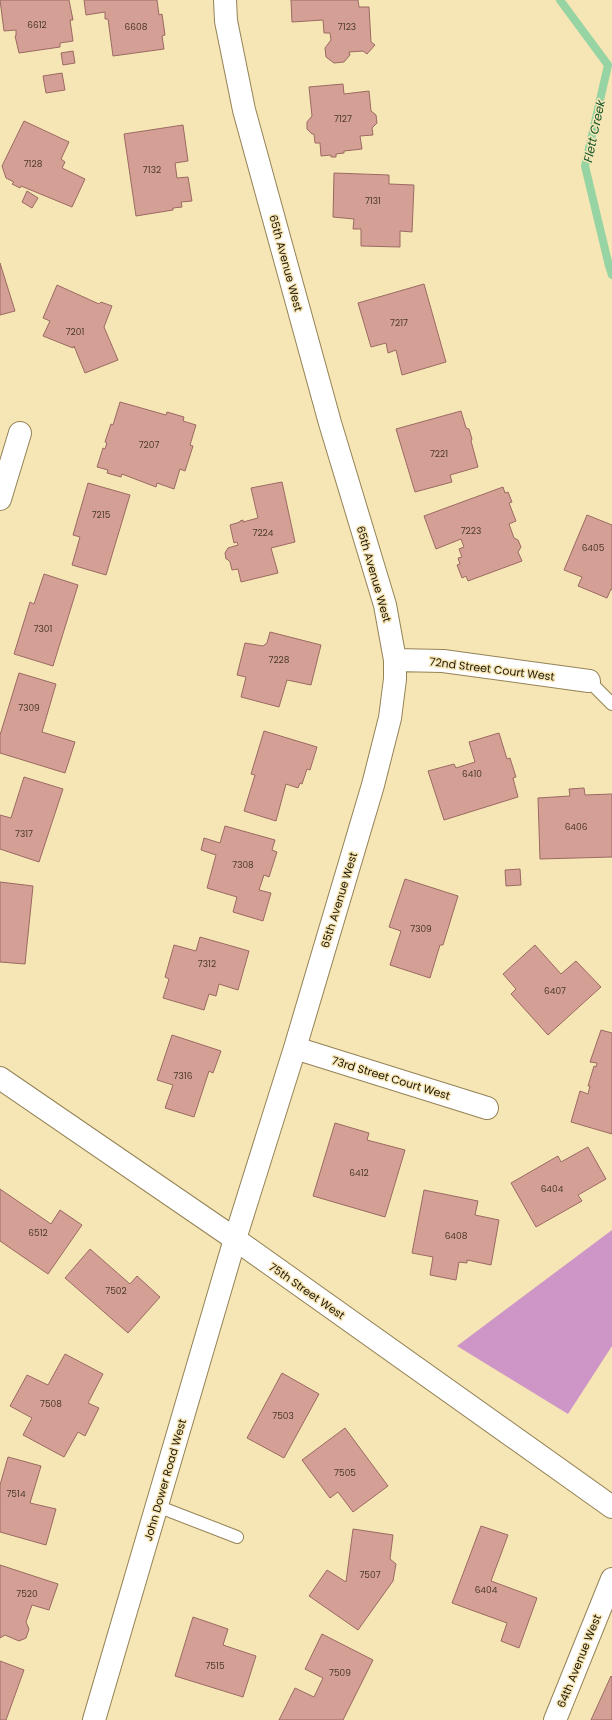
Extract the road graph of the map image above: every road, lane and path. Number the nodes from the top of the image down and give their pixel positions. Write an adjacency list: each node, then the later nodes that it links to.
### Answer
1 (225, 0): 4 (street, 65th Avenue West)
2 (20, 432): 3 (street)
3 (0, 499)
4 (395, 660): 5 (street, 72nd Street Court West); 7 (street, 65th Avenue West)
5 (589, 681): 6 (lane)
6 (612, 704)
7 (295, 1048): 9 (street, 73rd Street Court West); 10 (street, 65th Avenue West)
8 (0, 1078): 10 (street, 75th Street West)
9 (488, 1108)
10 (235, 1239): 11 (street, John Dower Road West); 12 (street, 75th Street West)
11 (157, 1506): 13 (lane); 15 (street, John Dower Road West)
12 (612, 1507)
13 (237, 1537)
14 (612, 1579): 16 (street, 64th Avenue West)
15 (94, 1720)
16 (555, 1720)

